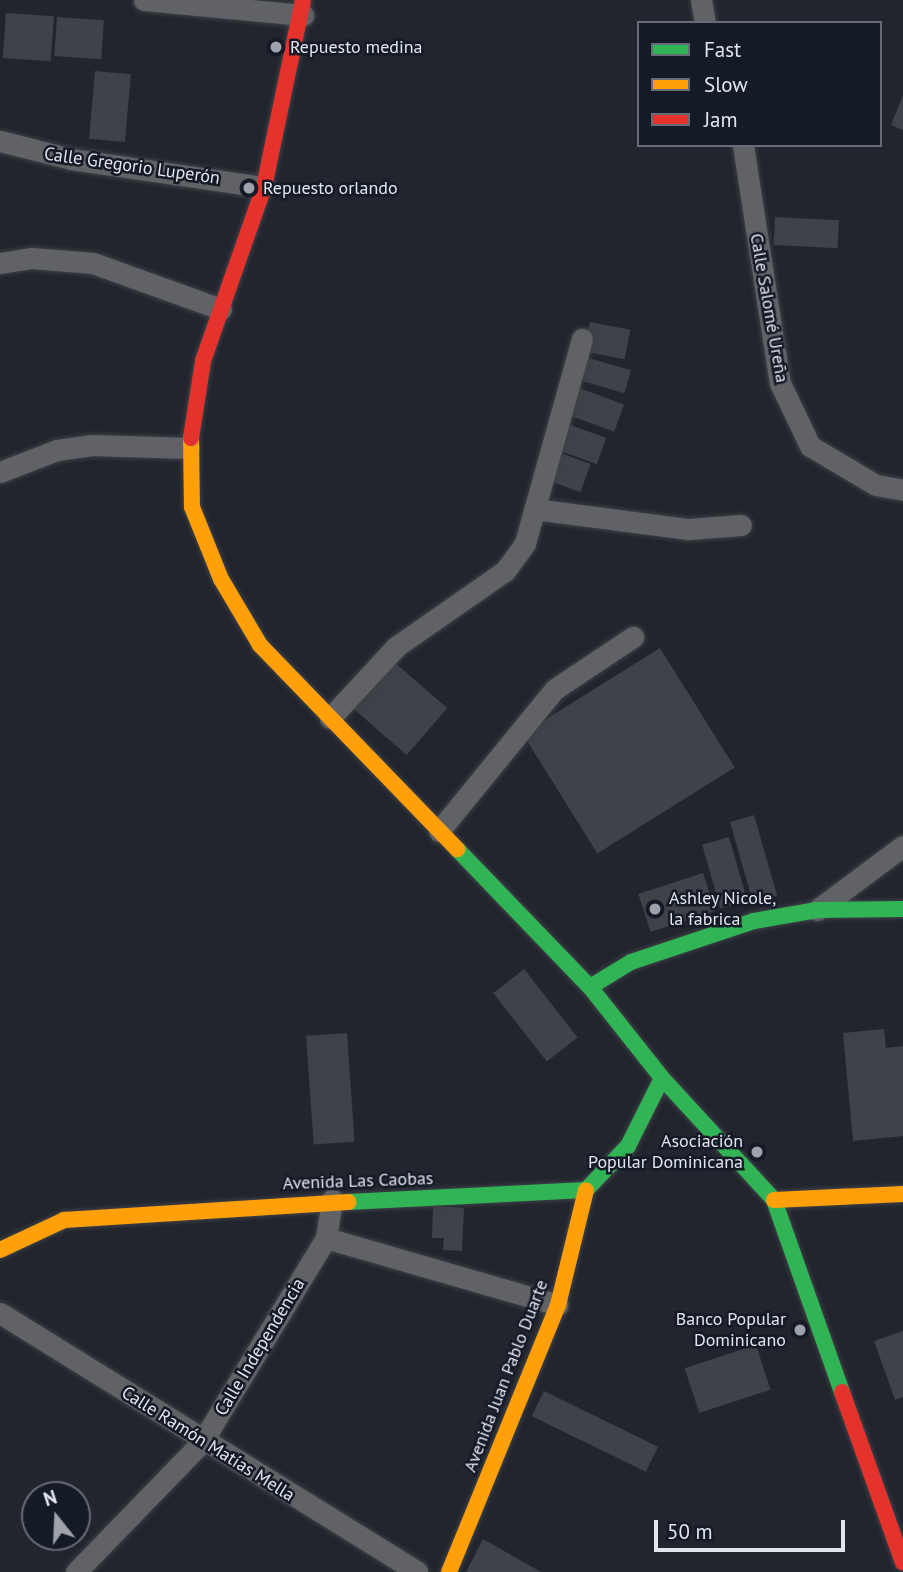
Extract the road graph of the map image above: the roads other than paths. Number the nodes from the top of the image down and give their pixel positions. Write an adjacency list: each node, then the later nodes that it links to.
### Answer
1 (144, 0): 3 (street)
2 (701, 0): 4 (street)
3 (303, 7): 7 (main road)
4 (705, 21)
5 (0, 141): 7 (street, Calle Gregorio Luperón)
6 (743, 147): 13 (street, Calle Salomé Ureña)
7 (264, 187): 9 (main road)
8 (0, 263): 9 (street)
9 (221, 309): 11 (main road)
10 (582, 340): 14 (street)
11 (189, 448): 12 (street); 17 (main road)
12 (0, 472)
13 (903, 490)
14 (534, 509): 15 (street); 17 (street)
15 (741, 525)
16 (633, 637): 18 (street)
17 (330, 718): 18 (main road)
18 (439, 831): 22 (main road)
19 (903, 846): 21 (street)
20 (903, 909): 21 (main road)
21 (817, 910): 22 (main road)
22 (590, 987): 23 (main road)
23 (662, 1078): 24 (main road); 27 (main road)
24 (586, 1190): 26 (main road, Avenida Las Caobas); 30 (main road, Avenida Juan Pablo Duarte)
25 (903, 1194): 27 (main road)
26 (332, 1199): 28 (street, Calle Independencia); 29 (main road, Avenida Las Caobas)
27 (774, 1200): 33 (main road)
28 (326, 1238): 30 (street); 32 (street, Calle Independencia)
29 (0, 1250)
30 (558, 1305): 36 (main road, Avenida Juan Pablo Duarte)
31 (0, 1313): 32 (street, Calle Ramón Matías Mella)
32 (202, 1442): 34 (street, Calle Independencia); 35 (street, Calle Ramón Matías Mella)
33 (903, 1562)
34 (76, 1572)
35 (417, 1572)
36 (449, 1572)

